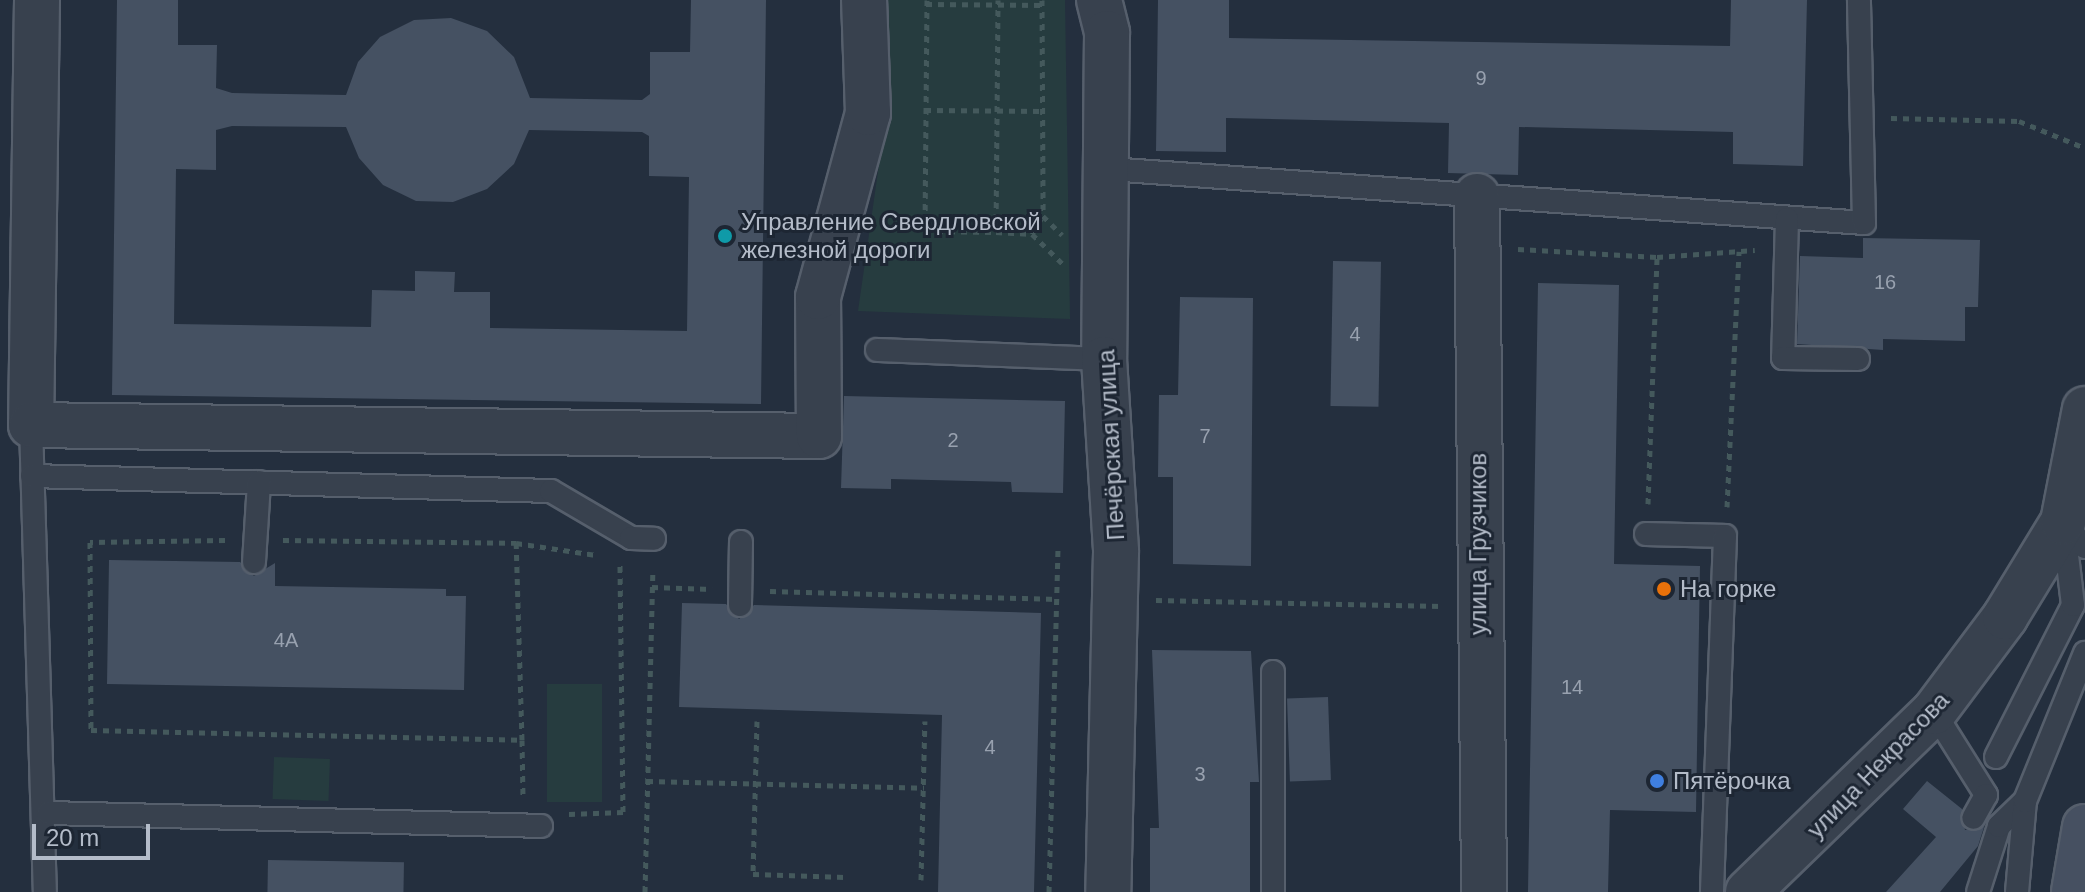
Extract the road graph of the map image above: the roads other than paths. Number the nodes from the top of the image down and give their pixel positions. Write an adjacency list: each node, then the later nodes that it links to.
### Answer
1 (37, 0): 12 (street)
2 (864, 0): 12 (street)
3 (1099, 0): 5 (street, Печёрская улица)
4 (1859, 0): 7 (lane)
5 (1109, 169): 6 (lane); 9 (street, Печёрская улица)
6 (1477, 196): 7 (lane); 33 (street, улица Грузчиков)
7 (1787, 219): 10 (lane)
8 (877, 350): 9 (lane)
9 (1104, 359): 31 (street, Печёрская улица)
10 (1858, 359)
11 (2085, 409): 16 (street, улица Некрасова)
12 (31, 425): 13 (lane)
13 (32, 476): 14 (lane); 26 (lane)
14 (259, 482): 17 (lane); 19 (lane)
15 (1646, 534): 34 (lane)
16 (2074, 534): 23 (street, улица Некрасова); 24 (lane)
17 (654, 539)
18 (741, 542): 20 (lane)
19 (254, 562)
20 (740, 597)
21 (2085, 653): 25 (lane)
22 (1273, 672): 32 (lane)
23 (1934, 712): 27 (lane); 35 (street, улица Некрасова)
24 (1996, 757)
25 (2025, 801): 36 (lane); 37 (lane)
26 (48, 813): 28 (lane); 30 (lane)
27 (1973, 818)
28 (529, 822)
29 (2085, 827): 38 (street)
30 (45, 892)
31 (1108, 892)
32 (1273, 892)
33 (1484, 892)
34 (1712, 892)
35 (1748, 892)
36 (1978, 892)
37 (2017, 892)
38 (2074, 892)

